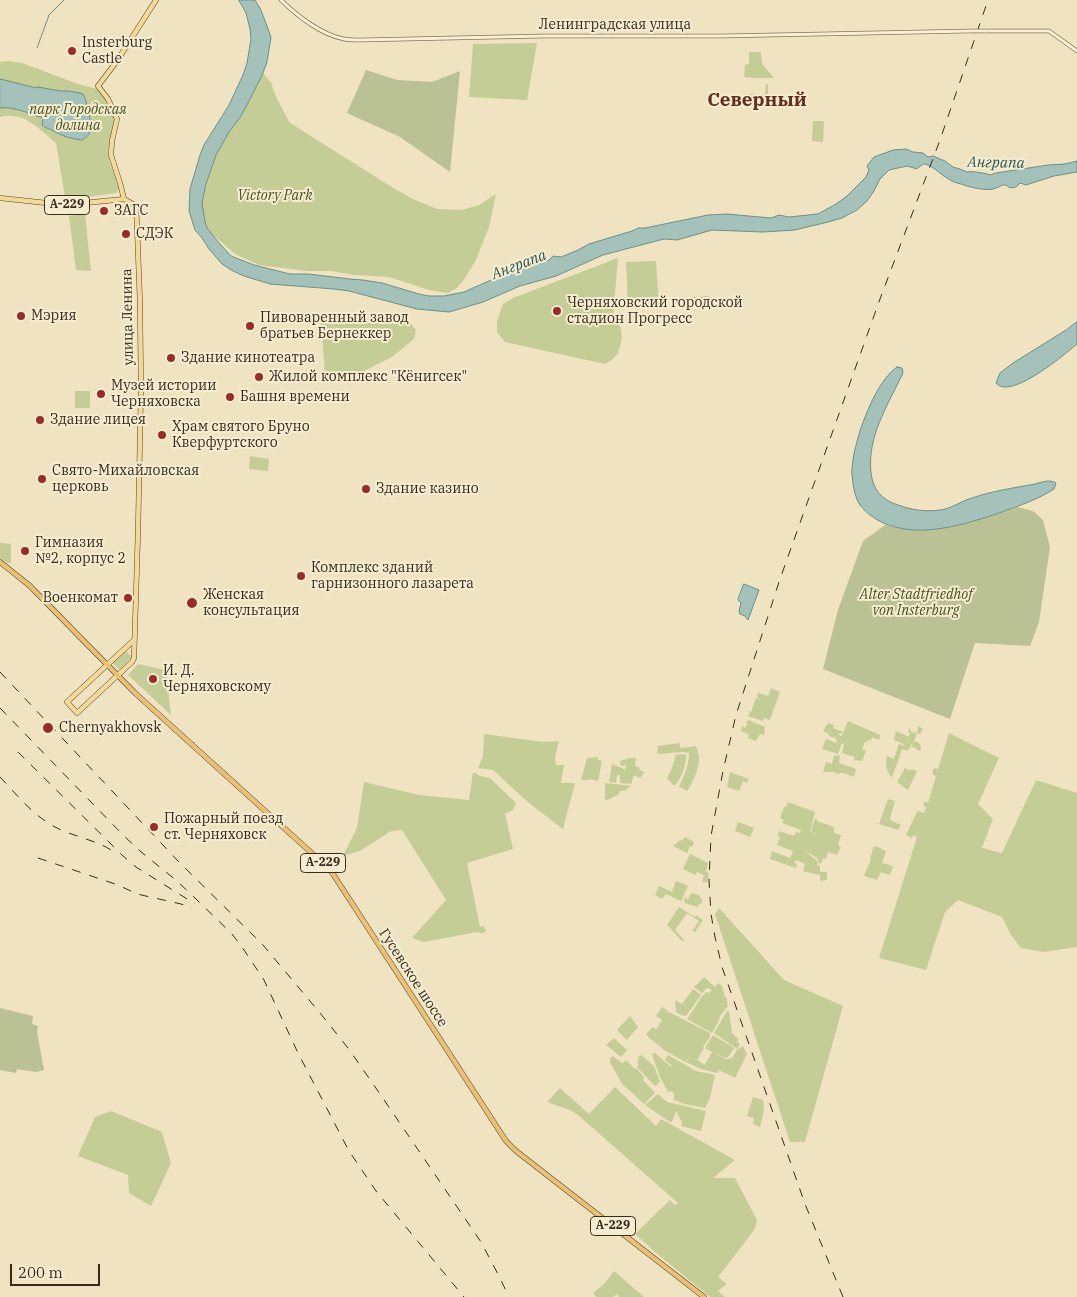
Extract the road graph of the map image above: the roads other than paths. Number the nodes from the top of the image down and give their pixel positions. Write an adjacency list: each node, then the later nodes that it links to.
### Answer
1 (156, 0): 5 (main road)
2 (281, 0): 3 (street, Ленинградская улица, bridge)
3 (1077, 51)
4 (0, 198): 5 (main road, А-229)
5 (124, 199): 7 (main road, улица Ленина)
6 (0, 562): 8 (highway, Гусевское шоссе)
7 (134, 640): 8 (main road); 9 (main road, улица Ленина)
8 (106, 665): 9 (highway, Гусевское шоссе / А-229); 9 (main road, улица Ленина)
9 (117, 676): 10 (highway, Гусевское шоссе / А-229)
10 (704, 1297)

